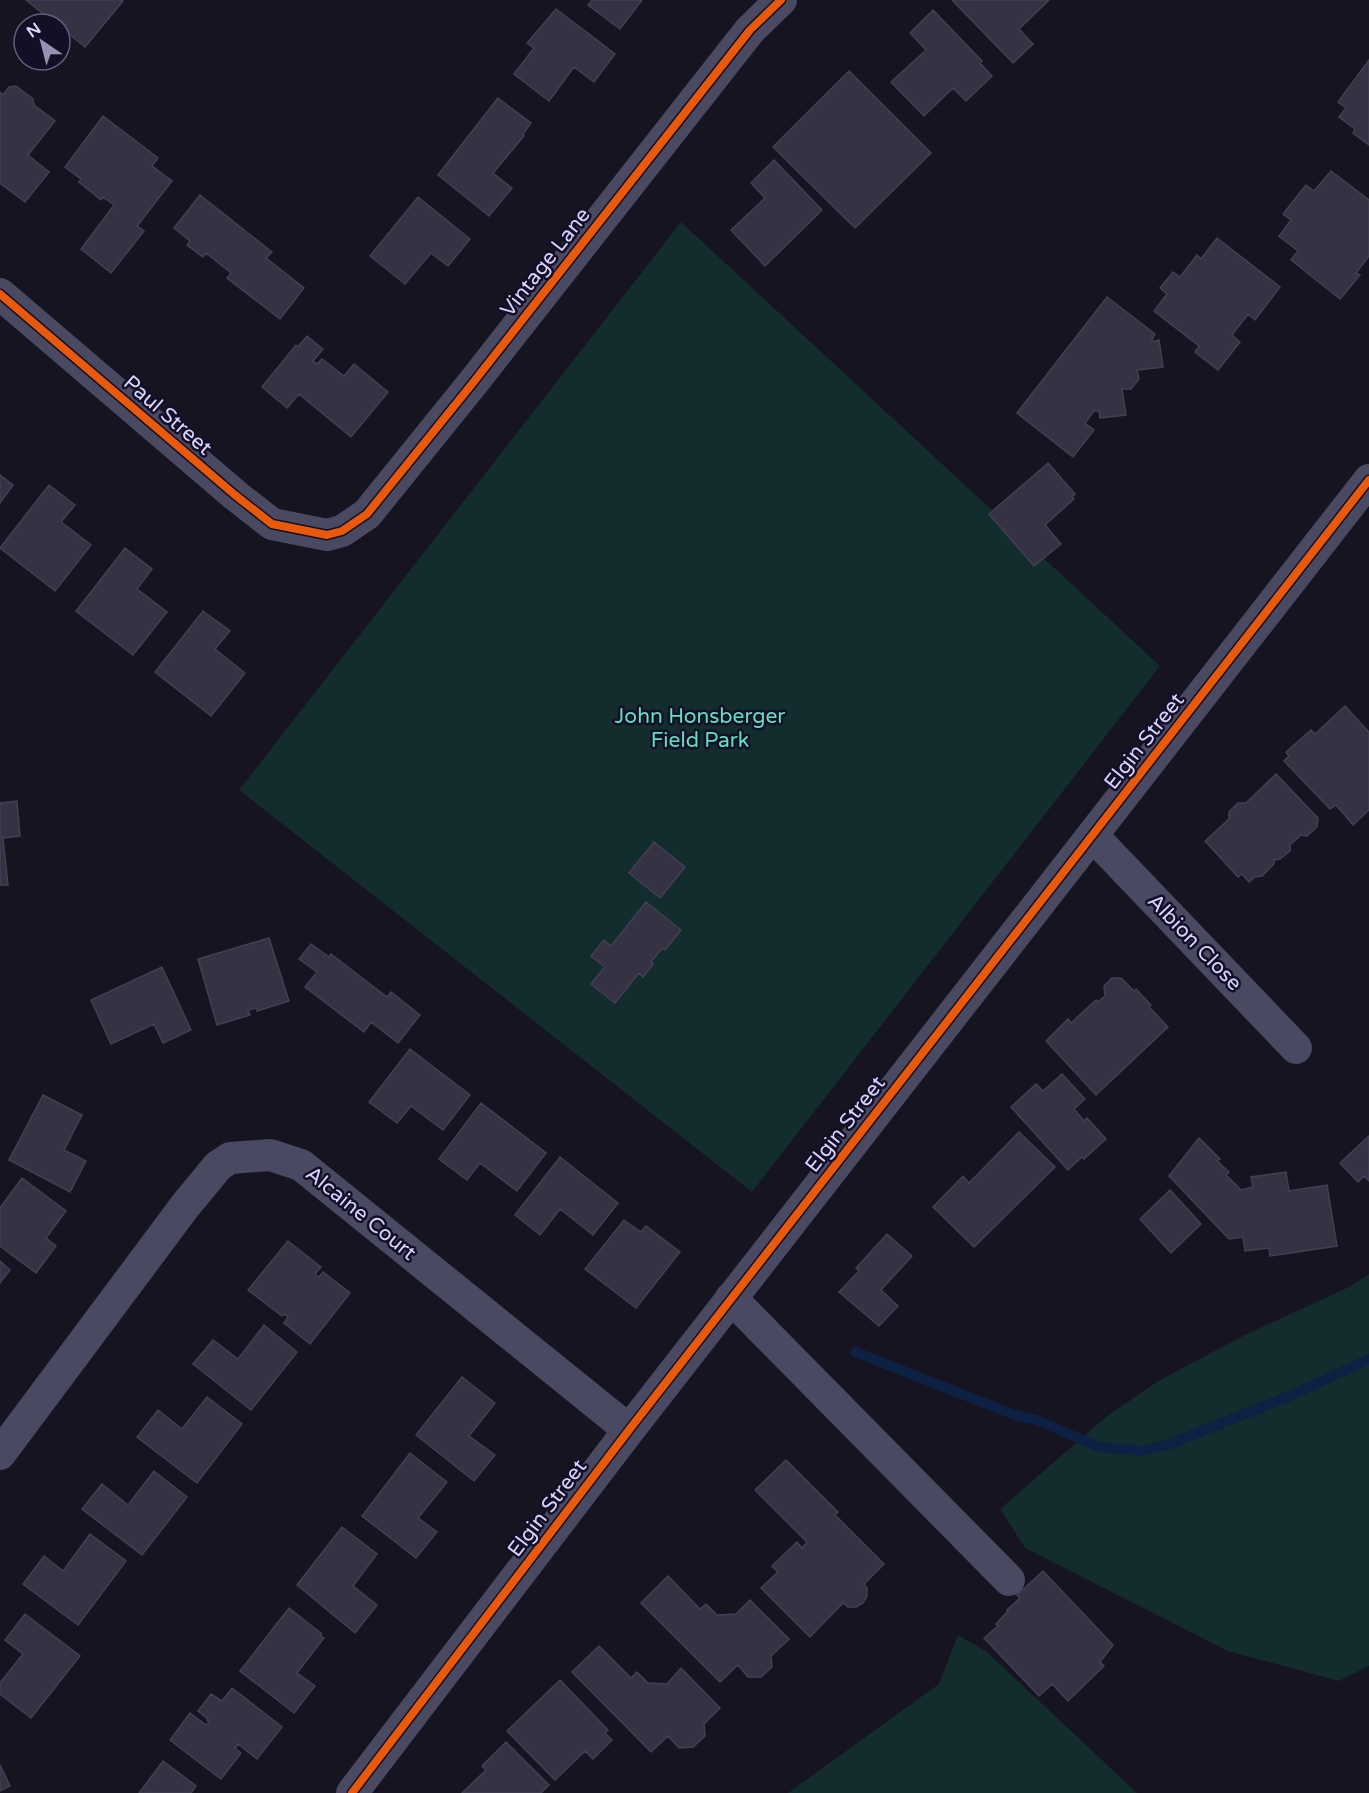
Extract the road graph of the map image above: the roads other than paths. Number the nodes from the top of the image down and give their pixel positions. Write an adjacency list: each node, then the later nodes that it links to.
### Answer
1 (781, 0): 4 (street, Vintage Lane)
2 (0, 294): 4 (street, Paul Street)
3 (1369, 480): 5 (street, Elgin Street)
4 (327, 535)
5 (1093, 836): 6 (street, Albion Close); 7 (street, Elgin Street)
6 (1296, 1048)
7 (731, 1298): 8 (street, Elgin Street); 10 (street)
8 (629, 1430): 9 (street, Alcaine Court); 11 (street, Elgin Street)
9 (0, 1454)
10 (1010, 1580)
11 (352, 1793)

